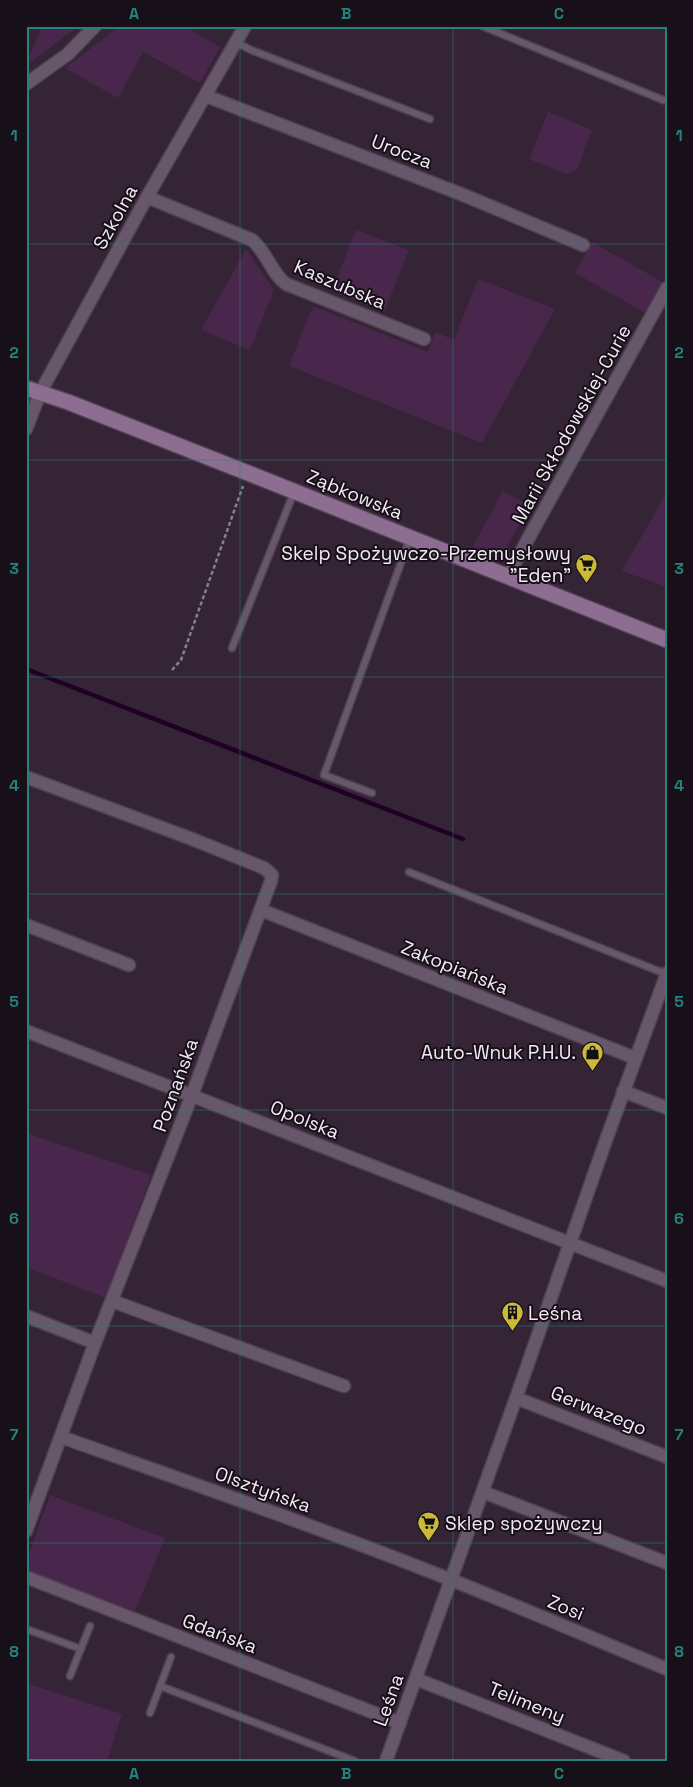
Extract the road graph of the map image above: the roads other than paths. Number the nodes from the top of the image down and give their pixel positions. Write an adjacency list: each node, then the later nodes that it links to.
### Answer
1 (95, 26): 5 (street)
2 (245, 26): 4 (street, Szkolna)
3 (482, 26): 7 (lane)
4 (236, 42): 6 (street, Szkolna); 8 (lane)
5 (26, 84)
6 (206, 96): 9 (street, Szkolna); 10 (street, Urocza)
7 (663, 100)
8 (430, 119)
9 (147, 197): 12 (street, Kaszubska); 13 (street, Szkolna)
10 (583, 244)
11 (667, 288): 17 (street, Marii Skłodowskiej-Curie)
12 (424, 339)
13 (33, 390): 14 (street, Szkolna); 15 (street, Ząbkowska)
14 (26, 429)
15 (294, 491): 16 (street, Ząbkowska); 19 (lane)
16 (410, 538): 17 (street, Ząbkowska); 21 (lane)
17 (508, 577): 18 (street, Ząbkowska)
18 (667, 640)
19 (232, 648)
20 (26, 777): 23 (street, Poznańska)
21 (372, 794)
22 (409, 872): 26 (lane)
23 (260, 910): 28 (street, Zakopiańska); 30 (street, Poznańska)
24 (26, 926): 25 (street)
25 (129, 965)
26 (667, 974): 28 (street, Leśna)
27 (26, 1031): 30 (street, Opolska)
28 (635, 1058): 29 (street, Leśna)
29 (623, 1091): 31 (street); 32 (street, Leśna)
30 (192, 1095): 32 (street, Opolska); 34 (street, Poznańska)
31 (667, 1108)
32 (570, 1244): 33 (street, Opolska); 38 (street, Leśna)
33 (667, 1280)
34 (112, 1301): 36 (street, Poznańska); 37 (street)
35 (26, 1316): 36 (street)
36 (95, 1343): 39 (street, Poznańska)
37 (344, 1386)
38 (516, 1398): 40 (street, Gerwazego); 41 (street, Leśna)
39 (61, 1437): 42 (street, Poznańska); 45 (street, Olsztyńska)
40 (667, 1458)
41 (483, 1492): 43 (street); 45 (street, Leśna)
42 (26, 1531)
43 (667, 1563)
44 (26, 1577): 55 (street, Gdańska)
45 (451, 1580): 50 (street, Zosi); 52 (street, Leśna)
46 (90, 1626): 48 (lane)
47 (26, 1629): 48 (lane)
48 (81, 1649): 51 (lane)
49 (171, 1657): 53 (lane)
50 (667, 1668)
51 (70, 1676)
52 (416, 1679): 55 (street, Leśna); 58 (street, Telimeny)
53 (160, 1686): 54 (lane); 56 (lane)
54 (150, 1713)
55 (400, 1723): 57 (street, Leśna)
56 (355, 1761)
57 (386, 1761)
58 (624, 1761)

